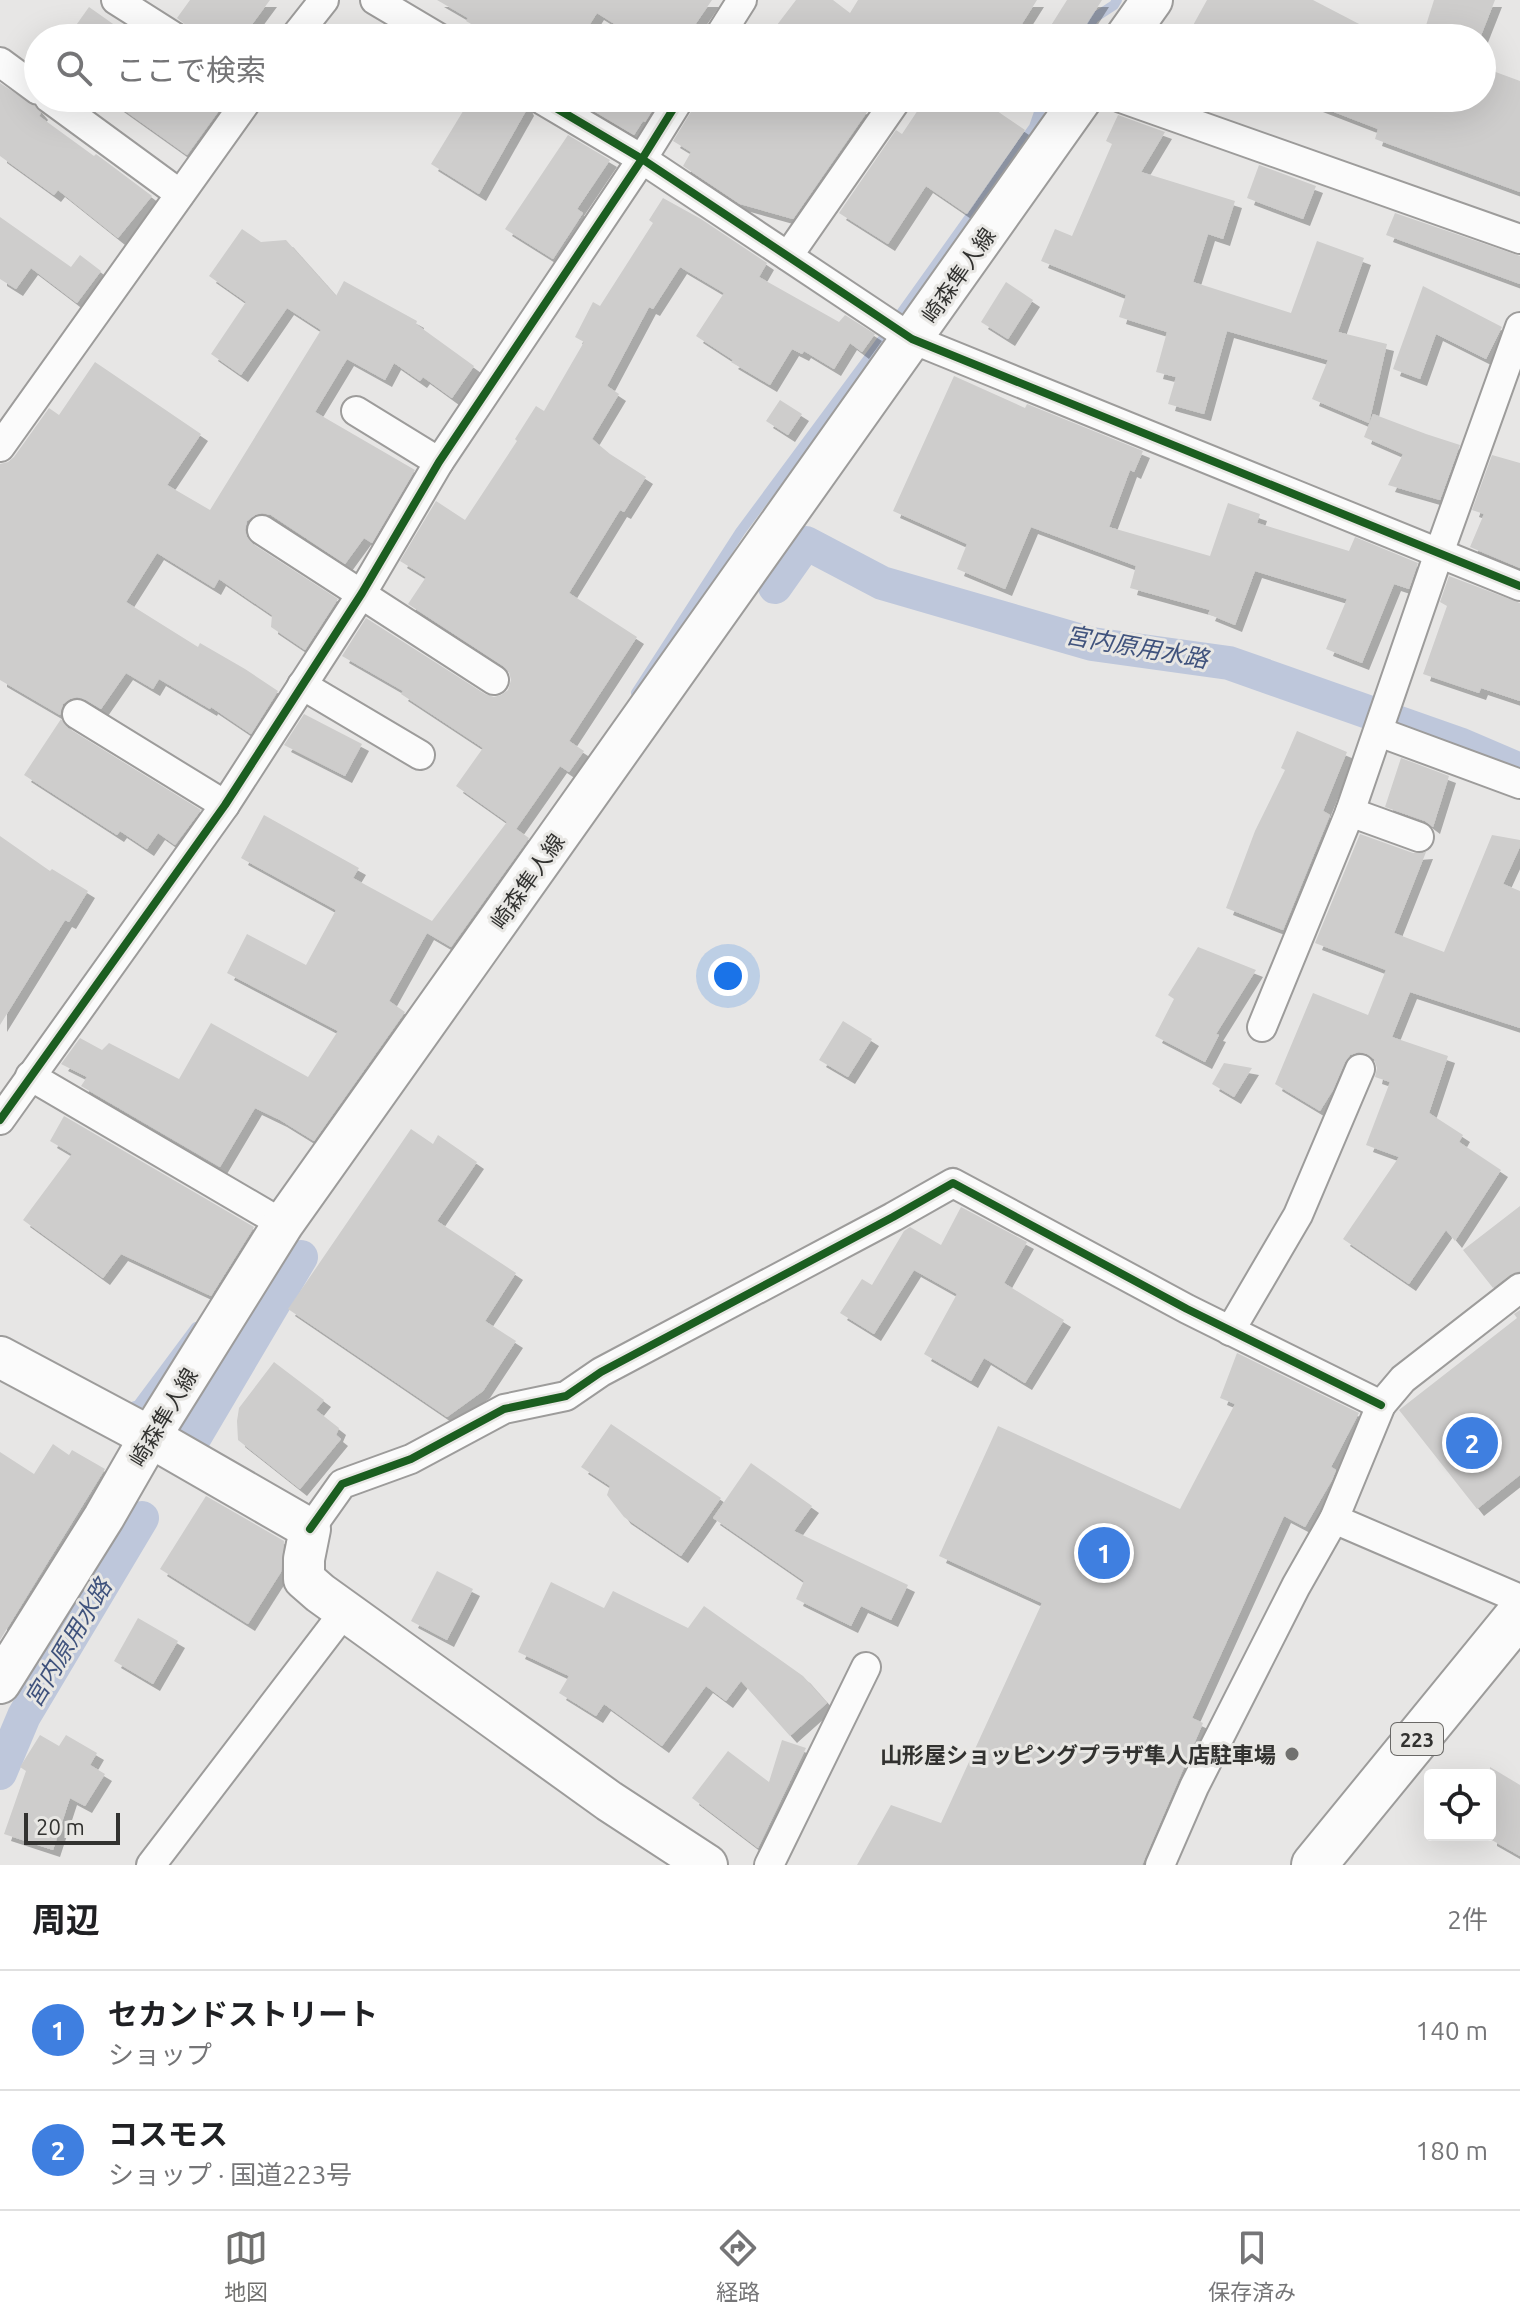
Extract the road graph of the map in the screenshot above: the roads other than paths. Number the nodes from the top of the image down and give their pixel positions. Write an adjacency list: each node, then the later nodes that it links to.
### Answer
1 (116, 0): 6 (street)
2 (324, 0): 7 (street)
3 (375, 0): 8 (street)
4 (742, 0): 9 (street)
5 (1152, 0): 10 (main road)
6 (154, 24)
7 (305, 24)
8 (415, 24)
9 (727, 24)
10 (1135, 24)
11 (0, 62): 12 (street)
12 (24, 80)
13 (68, 112): 21 (street)
14 (239, 112): 21 (street)
15 (563, 112): 20 (street)
16 (671, 112): 20 (street)
17 (888, 112): 23 (street)
18 (1072, 112): 25 (main road, 崎森隼人線)
19 (1161, 112): 22 (street)
20 (642, 159): 23 (street); 28 (street)
21 (180, 194): 27 (street)
22 (1520, 239)
23 (788, 256): 25 (street)
24 (1520, 327): 30 (street)
25 (912, 339): 30 (street); 46 (main road, 崎森隼人線)
26 (356, 411): 28 (street)
27 (0, 447)
28 (439, 462): 32 (street)
29 (262, 530): 32 (street)
30 (1439, 553): 31 (street); 36 (street)
31 (1520, 586)
32 (362, 593): 33 (street); 34 (street)
33 (494, 680)
34 (302, 685): 37 (street); 39 (street)
35 (77, 714): 39 (street)
36 (1379, 732): 38 (street); 40 (street)
37 (420, 755)
38 (1520, 784)
39 (225, 805): 44 (street)
40 (1350, 812): 41 (street); 42 (street)
41 (1419, 837)
42 (1262, 1027)
43 (1360, 1069): 48 (street)
44 (30, 1076): 45 (street); 46 (street)
45 (0, 1120)
46 (283, 1224): 51 (main road, 崎森隼人線)
47 (1520, 1288): 50 (street)
48 (1230, 1331): 50 (street); 53 (street)
49 (0, 1357): 51 (main road)
50 (1381, 1405): 52 (street)
51 (150, 1437): 53 (main road); 58 (main road, 崎森隼人線)
52 (1334, 1519): 54 (street); 62 (street)
53 (310, 1529): 55 (main road)
54 (1520, 1599)
55 (345, 1611): 59 (street); 60 (main road)
56 (1520, 1613): 63 (highway, 223)
57 (866, 1667): 61 (street)
58 (0, 1683)
59 (151, 1865)
60 (707, 1865)
61 (769, 1865)
62 (1160, 1865)
63 (1314, 1865)

